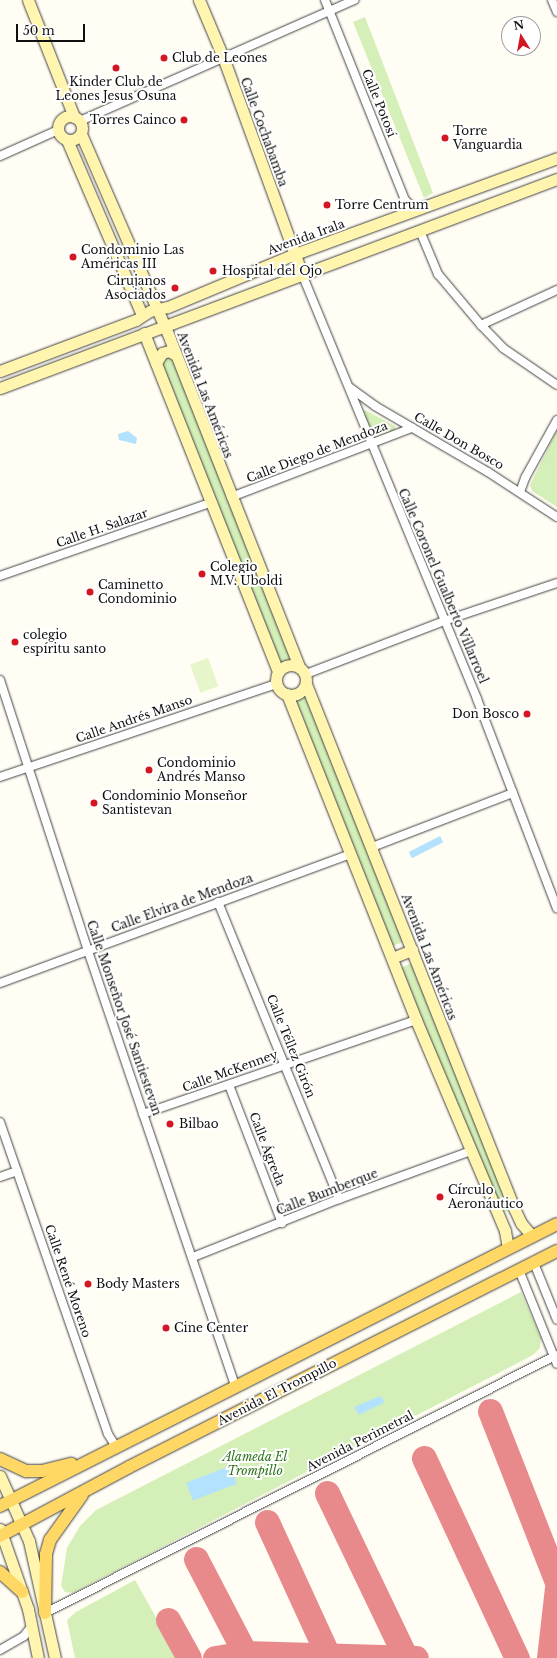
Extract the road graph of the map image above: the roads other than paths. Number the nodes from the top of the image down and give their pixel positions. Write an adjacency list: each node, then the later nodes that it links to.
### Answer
1 (28, 0): 9 (street)
2 (199, 0): 8 (street, Calle Cochabamba)
3 (325, 0): 6 (street, Calle Potosí)
4 (354, 0): 6 (street)
5 (552, 0): 7 (street)
6 (329, 11): 8 (street); 16 (street, Calle Potosí)
7 (557, 12)
8 (223, 57): 9 (street); 18 (street, Calle Cochabamba)
9 (77, 119): 10 (street); 11 (street)
10 (58, 130): 12 (street); 13 (street)
11 (81, 134): 12 (street); 21 (street, Avenida Las Américas)
12 (67, 140): 22 (street)
13 (0, 156)
14 (557, 158): 16 (street, Avenida Irala)
15 (557, 180): 17 (street)
16 (417, 211): 18 (street, Avenida Irala)
17 (420, 231): 19 (street); 23 (street)
18 (295, 254): 19 (street, Calle Cochabamba); 21 (street, Avenida Irala)
19 (302, 274): 24 (street); 30 (street, Calle Coronel Gualberto Villarroel)
20 (557, 290): 23 (street)
21 (155, 310): 22 (street, Avenida Irala); 24 (street, Avenida Las Américas)
22 (142, 315): 28 (street, Avenida Irala)
23 (481, 325): 29 (street)
24 (164, 326): 25 (street); 26 (street, Avenida Las Américas)
25 (144, 333): 27 (street); 31 (street)
26 (176, 355): 27 (street); 36 (street, Avenida Las Américas)
27 (156, 363): 37 (street)
28 (0, 371)
29 (557, 385)
30 (348, 386): 33 (street, Calle Don Bosco); 34 (street, Calle Coronel Gualberto Villarroel)
31 (0, 388)
32 (557, 420): 35 (street)
33 (412, 428): 34 (street, Calle Diego de Mendoza); 35 (street, Calle Don Bosco)
34 (371, 445): 36 (street, Calle Diego de Mendoza); 41 (street, Calle Coronel Gualberto Villarroel)
35 (520, 492): 38 (street, Calle Don Bosco)
36 (231, 497): 43 (street, Avenida Las Américas)
37 (212, 502): 39 (street, Calle H. Salazar); 42 (street)
38 (557, 517)
39 (0, 576)
40 (557, 583): 41 (street)
41 (444, 621): 43 (street); 49 (street, Calle Coronel Gualberto Villarroel)
42 (278, 671): 43 (street); 45 (street)
43 (304, 675): 46 (street); 50 (street, Avenida Las Américas)
44 (0, 680): 47 (street, Calle Monseñor José Santiestevan)
45 (276, 684): 46 (street); 47 (street, Calle Andrés Manso)
46 (287, 694): 51 (street)
47 (30, 767): 48 (street, Calle Andrés Manso); 55 (street, Calle Monseñor José Santiestevan)
48 (0, 777)
49 (513, 794): 50 (street); 53 (street, Calle Coronel Gualberto Villarroel)
50 (372, 847): 54 (street, Avenida Las Américas)
51 (351, 854): 52 (street, Calle Elvira de Mendoza); 56 (street)
52 (218, 902): 55 (street, Calle Elvira de Mendoza); 59 (street, Calle Téllez Girón)
53 (557, 908)
54 (412, 950): 56 (street); 67 (street, Avenida Las Américas)
55 (88, 951): 57 (street, Calle Elvira de Mendoza); 61 (street, Calle Monseñor José Santiestevan)
56 (392, 958): 58 (street)
57 (0, 983)
58 (416, 1020): 59 (street, Calle McKenney); 63 (street)
59 (286, 1064): 60 (street, Calle McKenney); 66 (street, Calle Téllez Girón)
60 (229, 1085): 61 (street, Calle McKenney); 69 (street, Calle Ágreda)
61 (144, 1114): 74 (street, Calle Monseñor José Santiestevan)
62 (0, 1122): 64 (street, Calle René Moreno)
63 (471, 1151): 66 (street, Calle Bumberque); 68 (street)
64 (17, 1171): 65 (street); 81 (street, Calle René Moreno)
65 (0, 1177)
66 (339, 1199): 69 (street, Calle Bumberque)
67 (514, 1208): 68 (street); 71 (street, Avenida Las Américas)
68 (498, 1213): 72 (street)
69 (282, 1223): 74 (street, Calle Bumberque)
70 (557, 1224): 71 (main road, Avenida El Trompillo)
71 (532, 1236): 72 (main road, Avenida El Trompillo)
72 (508, 1248): 80 (main road, Avenida El Trompillo)
73 (557, 1251): 75 (main road, Avenida El Trompillo)
74 (192, 1257): 80 (street, Calle Monseñor José Santiestevan)
75 (534, 1263): 76 (main road, Avenida El Trompillo); 77 (street)
76 (519, 1270): 78 (street); 85 (main road, Avenida El Trompillo)
77 (557, 1319)
78 (555, 1355): 79 (street); 92 (street, Avenida Perimetral)
79 (557, 1364)
80 (235, 1386): 81 (main road, Avenida El Trompillo)
81 (116, 1446): 82 (main road, Avenida El Trompillo)
82 (95, 1457): 83 (main road); 86 (main road, Avenida El Trompillo)
83 (0, 1459)
84 (0, 1476): 86 (street)
85 (88, 1489): 88 (main road, Avenida El Trompillo); 92 (main road)
86 (12, 1500): 87 (main road, Avenida El Trompillo); 88 (street)
87 (0, 1506)
88 (22, 1524): 89 (main road, Avenida El Trompillo); 92 (street)
89 (1, 1534): 91 (street)
90 (0, 1572): 91 (main road)
91 (22, 1592): 93 (street)
92 (46, 1613): 96 (street)
93 (31, 1627): 94 (street); 95 (street)
94 (0, 1650)
95 (38, 1658)
96 (55, 1658)

